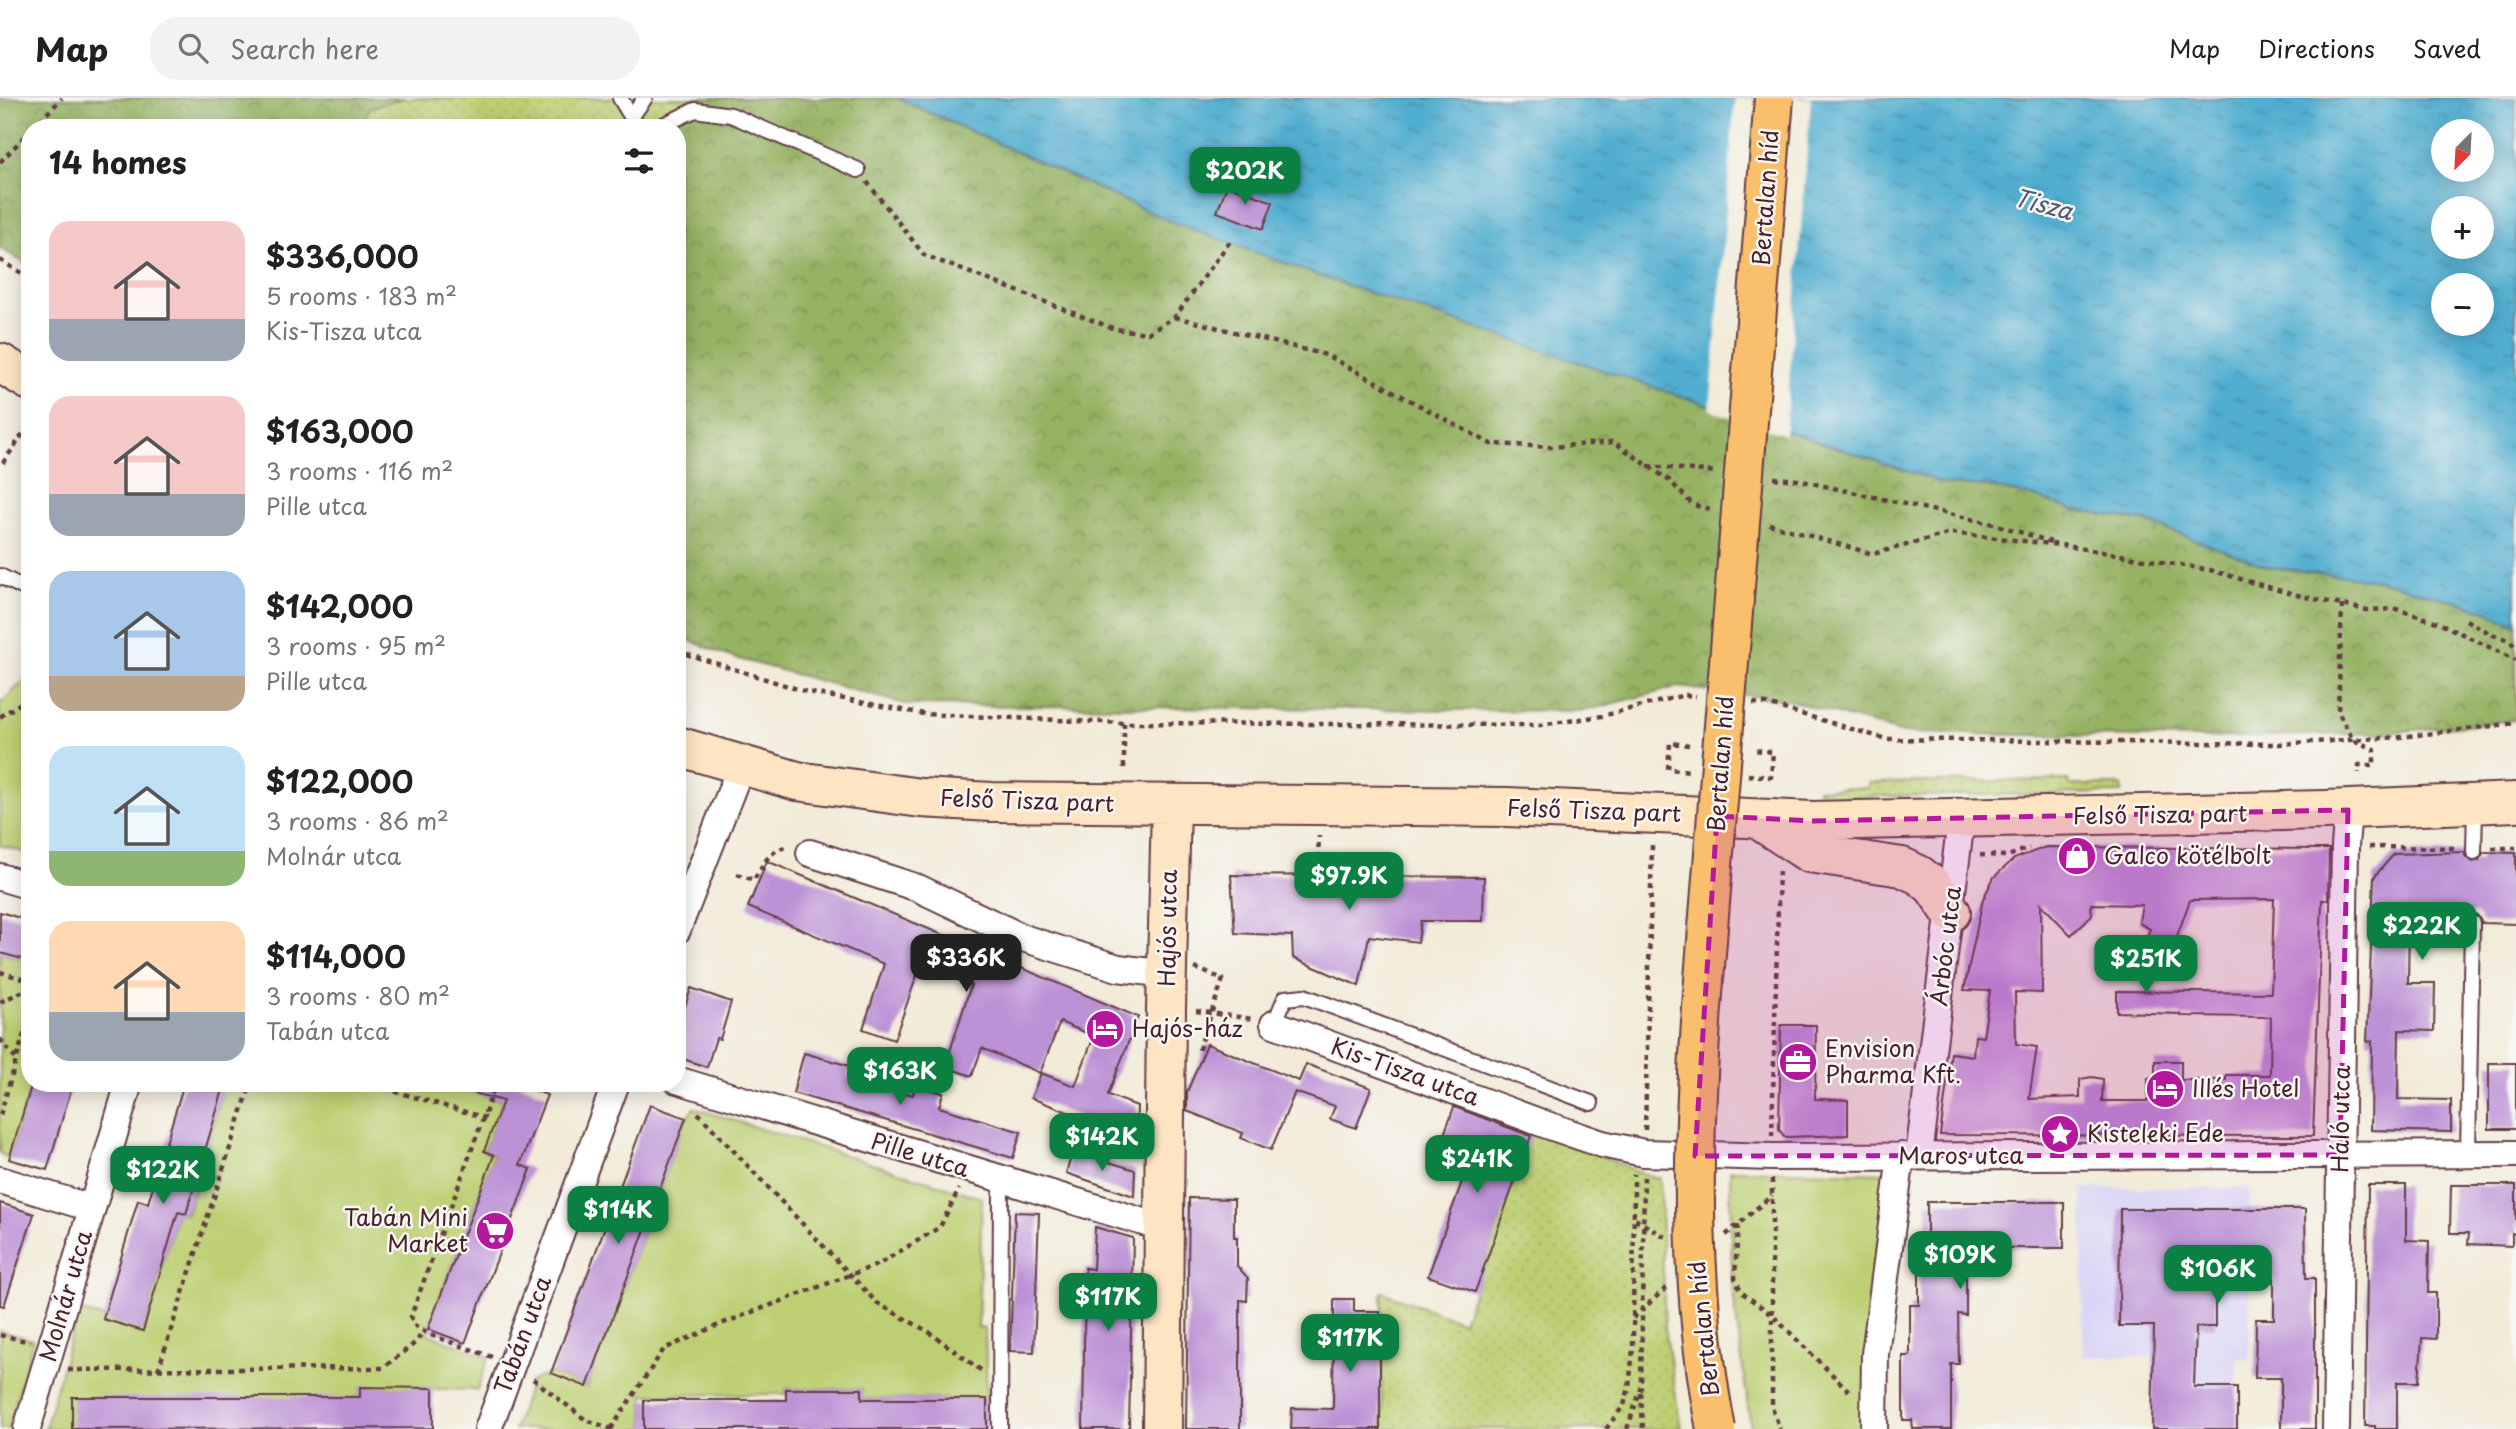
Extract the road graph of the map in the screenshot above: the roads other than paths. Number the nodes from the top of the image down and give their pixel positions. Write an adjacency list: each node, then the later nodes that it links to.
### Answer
1 (620, 98): 4 (lane)
2 (645, 98): 5 (lane)
3 (1774, 98): 47 (main road, Bertalan híd, bridge)
4 (633, 119)
5 (636, 119)
6 (676, 119): 7 (lane)
7 (858, 170)
8 (0, 363): 9 (street)
9 (21, 376)
10 (0, 576): 11 (lane)
11 (21, 586)
12 (686, 749): 13 (street, Felső Tisza part)
13 (741, 766): 16 (street, Felső Tisza part); 24 (street)
14 (2516, 802): 15 (street, Felső Tisza part)
15 (2475, 804): 18 (street, Felső Tisza part); 20 (lane)
16 (1171, 805): 17 (street, Felső Tisza part); 27 (street, Hajós utca)
17 (1757, 818): 19 (street, Felső Tisza part); 25 (street)
18 (2347, 828): 19 (street, Felső Tisza part); 35 (street, Háló utca)
19 (1959, 837): 25 (street, Árbóc utca)
20 (2474, 850)
21 (810, 853): 27 (street)
22 (0, 877): 23 (street)
23 (21, 883)
24 (686, 907)
25 (1951, 912): 37 (street, Árbóc utca)
26 (2472, 923): 33 (lane)
27 (1177, 969): 41 (street, Hajós utca)
28 (1274, 1024): 32 (lane); 36 (street, Kis-Tisza utca)
29 (686, 1083): 38 (street, Pille utca)
30 (126, 1092): 40 (street, Molnár utca)
31 (613, 1092): 44 (street, Tabán utca)
32 (1591, 1103)
33 (2468, 1154): 34 (street, Maros utca); 35 (street, Maros utca)
34 (2516, 1154)
35 (2340, 1155): 37 (street, Maros utca); 48 (street, Háló utca)
36 (1699, 1156): 37 (street, Maros utca)
37 (1910, 1156): 42 (street, Árbóc utca)
38 (1001, 1179): 41 (street, Pille utca); 45 (lane)
39 (0, 1180): 40 (street)
40 (91, 1208): 43 (street, Molnár utca)
41 (1163, 1228): 46 (street, Hajós utca)
42 (1874, 1422)
43 (27, 1429)
44 (488, 1429)
45 (1000, 1429)
46 (1162, 1429)
47 (1716, 1429)
48 (2336, 1429)

